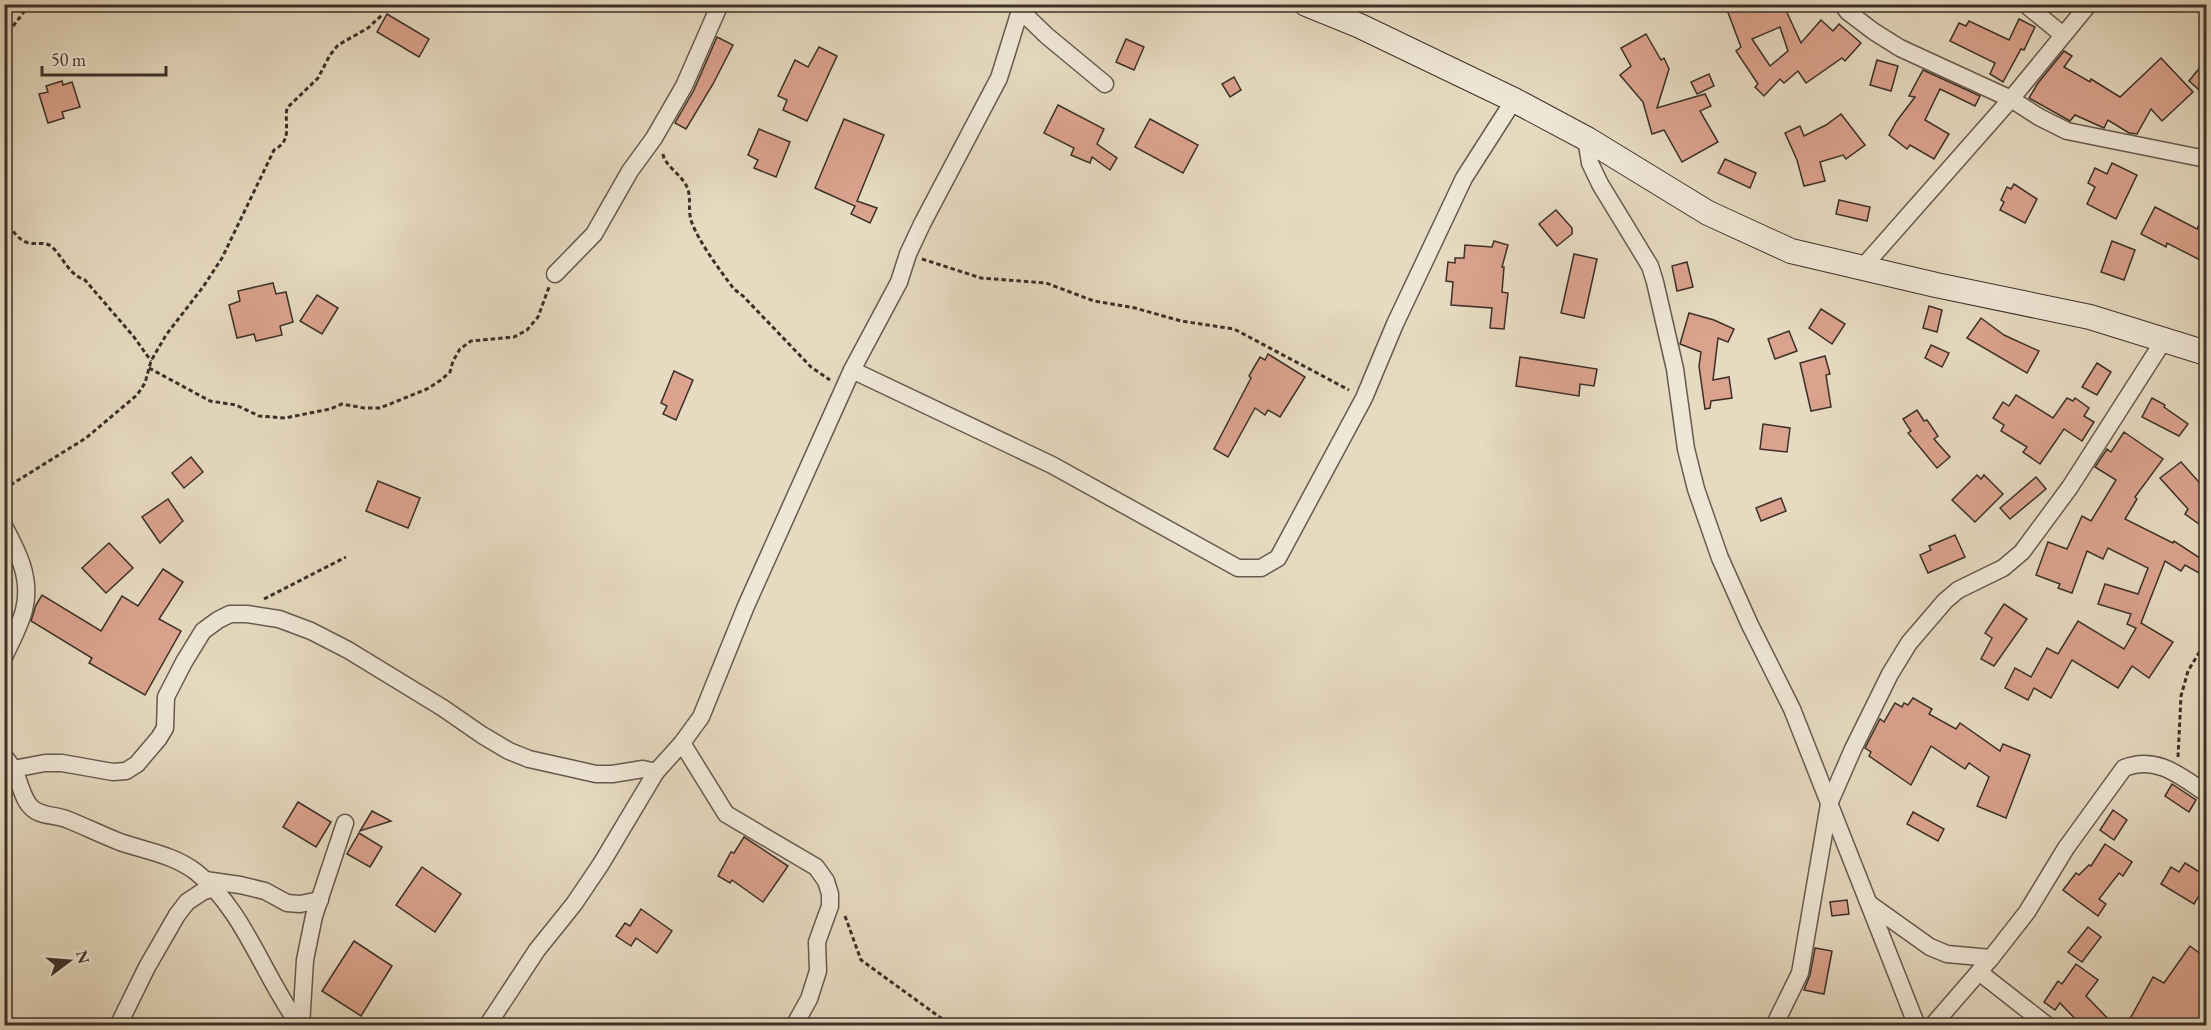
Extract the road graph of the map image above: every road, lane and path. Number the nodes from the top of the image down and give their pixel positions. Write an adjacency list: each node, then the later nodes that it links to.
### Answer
1 (30, 4): 10 (path)
2 (720, 4): 22 (street)
3 (1306, 4): 13 (main road)
4 (1842, 4): 12 (street)
5 (2025, 4): 9 (street)
6 (2088, 4): 9 (street)
7 (1021, 7): 11 (street); 20 (street)
8 (382, 14): 25 (path)
9 (2063, 35): 12 (street)
10 (4, 38)
11 (1105, 84)
12 (2011, 99): 16 (street); 21 (street)
13 (1514, 100): 14 (main road); 29 (street)
14 (1586, 139): 21 (main road); 41 (street)
15 (664, 152): 28 (path)
16 (2206, 159)
17 (4, 162): 18 (path)
18 (4, 206)
19 (4, 211): 25 (path)
20 (908, 254): 27 (street); 29 (path)
21 (1862, 268): 23 (main road)
22 (555, 274): 26 (path)
23 (2164, 340): 24 (main road); 41 (street)
24 (2206, 353)
25 (151, 361): 26 (path)
26 (149, 368): 30 (path)
27 (852, 370): 28 (street); 29 (street)
28 (843, 391): 36 (street)
29 (1364, 398)
30 (4, 489)
31 (4, 526): 35 (street)
32 (346, 557): 33 (path)
33 (247, 614): 37 (street); 38 (street)
34 (2206, 641): 39 (path)
35 (4, 657)
36 (682, 743): 38 (street); 44 (street)
37 (9, 762): 43 (street)
38 (656, 772): 51 (street)
39 (2181, 777): 40 (street); 47 (street)
40 (2206, 793)
41 (1829, 804): 46 (street); 54 (street)
42 (345, 823): 45 (street)
43 (209, 884): 45 (street); 49 (street); 50 (street)
44 (830, 894): 52 (street); 53 (path)
45 (320, 900): 50 (street)
46 (1870, 905): 47 (street); 55 (street)
47 (1991, 958): 48 (street)
48 (1979, 972): 56 (street); 57 (street)
49 (118, 1026)
50 (300, 1026)
51 (487, 1026)
52 (794, 1026)
53 (952, 1026)
54 (1774, 1026)
55 (1917, 1026)
56 (1932, 1026)
57 (2048, 1026)

